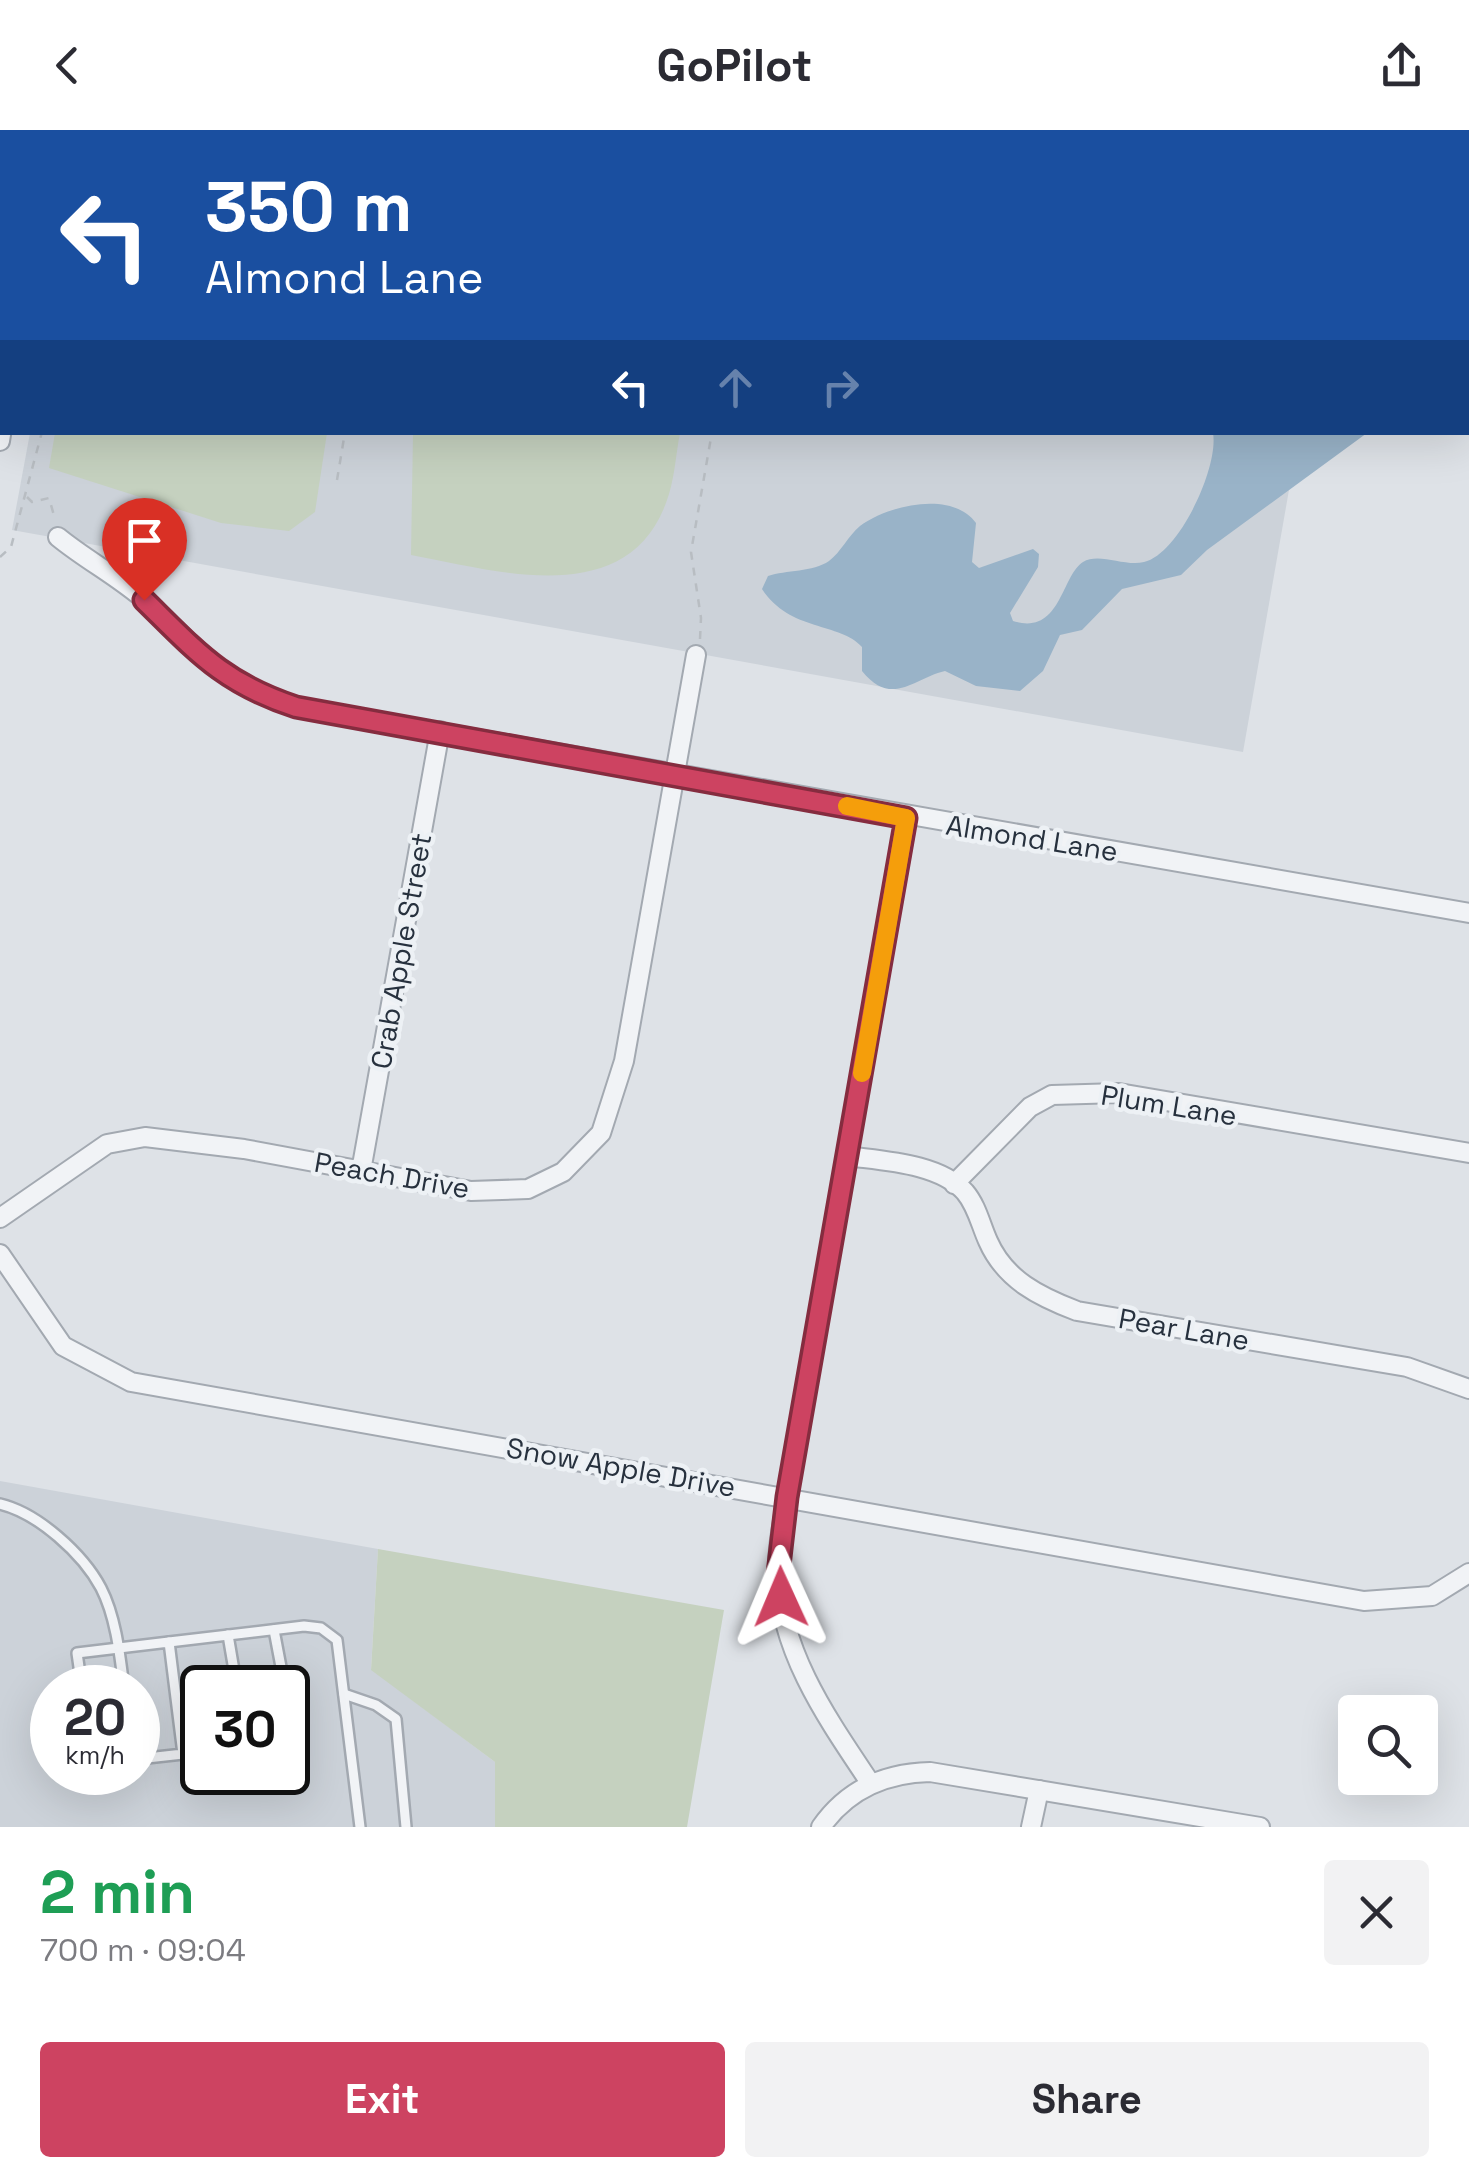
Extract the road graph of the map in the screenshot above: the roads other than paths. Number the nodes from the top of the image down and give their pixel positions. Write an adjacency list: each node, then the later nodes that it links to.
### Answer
1 (58, 536): 3 (street, Almond Lane)
2 (696, 655): 4 (street, Peach Drive)
3 (440, 732): 4 (street, Almond Lane); 9 (street, Crab Apple Street)
4 (674, 774): 5 (street, Almond Lane); 9 (street, Peach Drive)
5 (906, 818): 6 (street, Almond Lane); 8 (street)
6 (1469, 913)
7 (1469, 1153): 10 (street, Plum Lane)
8 (848, 1156): 10 (street); 14 (street)
9 (361, 1171): 11 (street, Peach Drive)
10 (954, 1184): 13 (street, Pear Lane)
11 (0, 1218)
12 (0, 1254): 14 (street, Snow Apple Drive)
13 (1469, 1390)
14 (787, 1497): 16 (street, Snow Apple Drive); 27 (street)
15 (0, 1504): 20 (lane)
16 (1469, 1573)
17 (274, 1630): 18 (lane); 24 (lane); 25 (lane)
18 (228, 1635): 19 (lane); 23 (lane)
19 (169, 1642): 20 (lane); 26 (lane)
20 (119, 1648): 21 (lane); 22 (lane)
21 (79, 1665)
22 (121, 1665)
23 (233, 1665)
24 (281, 1665)
25 (344, 1694): 29 (lane); 30 (lane)
26 (160, 1757)
27 (871, 1784): 28 (street); 31 (street)
28 (1039, 1790): 32 (street); 33 (street)
29 (360, 1827)
30 (406, 1827)
31 (821, 1827)
32 (1031, 1827)
33 (1260, 1827)

